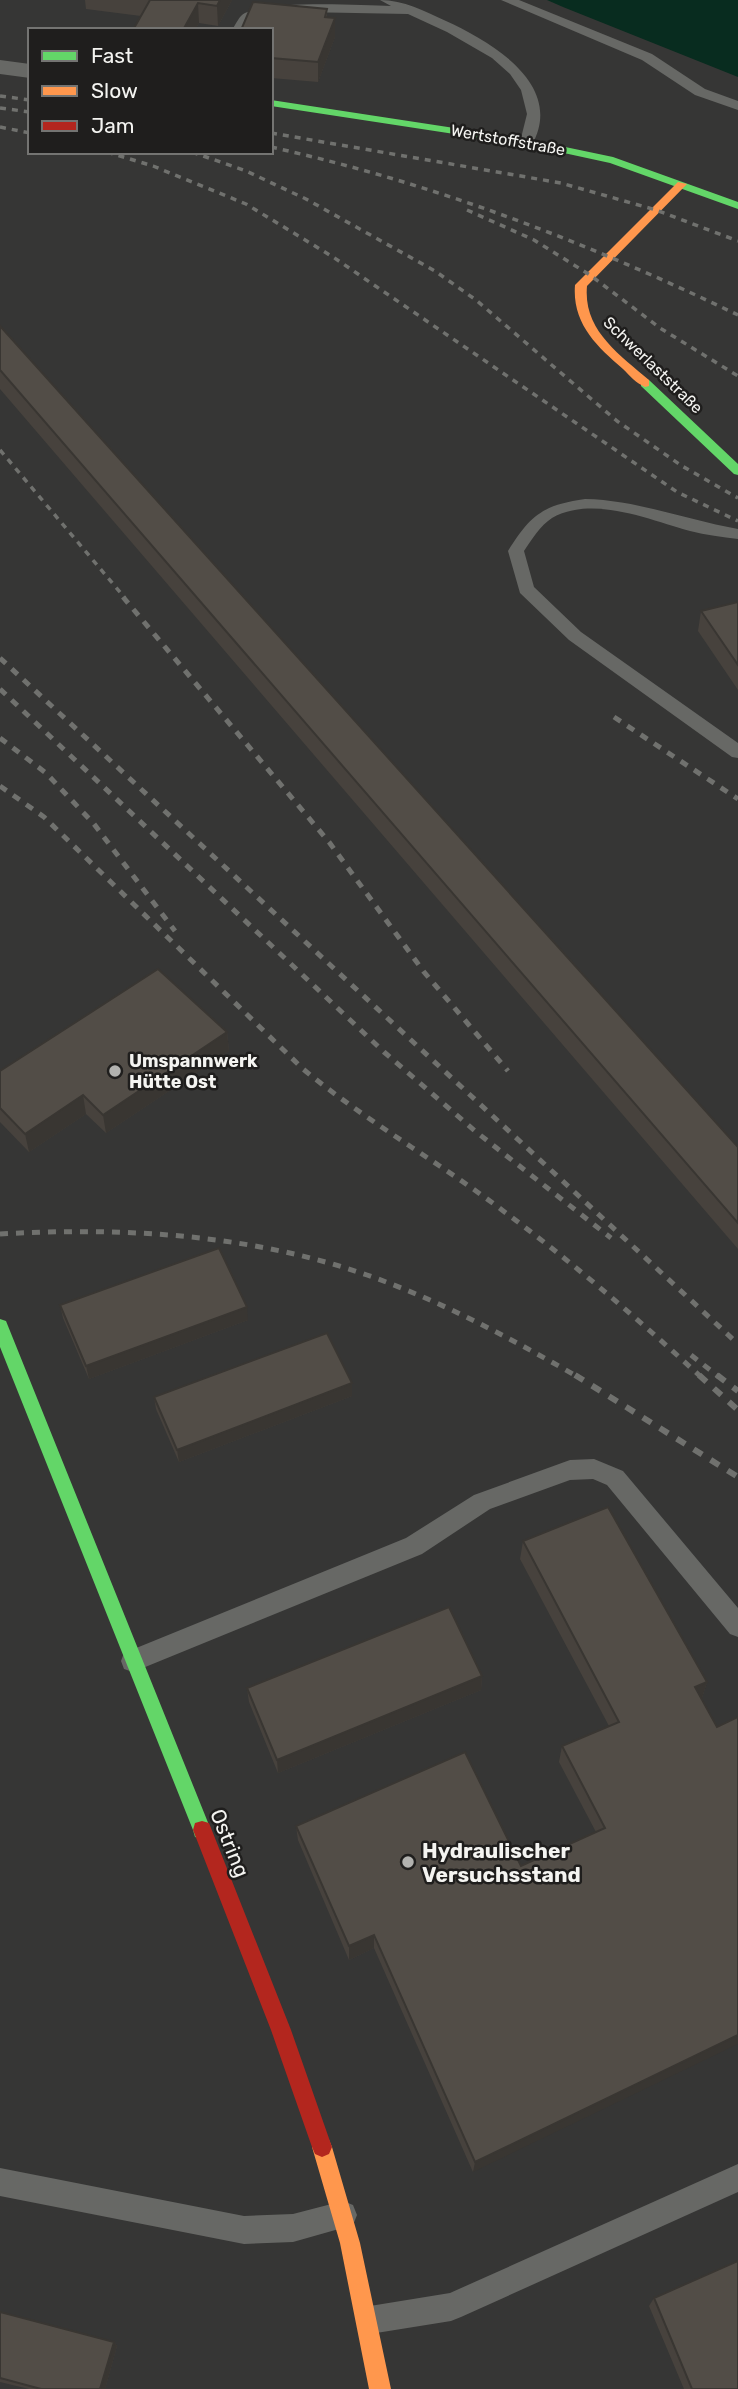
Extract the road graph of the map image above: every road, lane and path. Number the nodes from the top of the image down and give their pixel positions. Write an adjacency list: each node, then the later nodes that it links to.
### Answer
1 (387, 0): 3 (lane)
2 (508, 0): 8 (lane)
3 (410, 11): 4 (lane); 9 (lane)
4 (240, 28)
5 (0, 67): 6 (street)
6 (28, 71)
7 (273, 103): 9 (street, Wertstoffstraße)
8 (738, 106)
9 (527, 142): 10 (street, Wertstoffstraße)
10 (682, 184): 11 (street, Wertstoffstraße); 12 (street, Schwerlaststraße)
11 (738, 206)
12 (738, 471)
13 (738, 534): 14 (lane)
14 (738, 752)
15 (0, 1325): 17 (street, Ostring)
16 (738, 1626): 17 (lane)
17 (134, 1661): 20 (street, Ostring)
18 (738, 2178): 21 (lane)
19 (0, 2182): 20 (lane)
20 (343, 2215): 21 (street, Ostring)
21 (370, 2320): 22 (street, Ostring)
22 (380, 2389)

